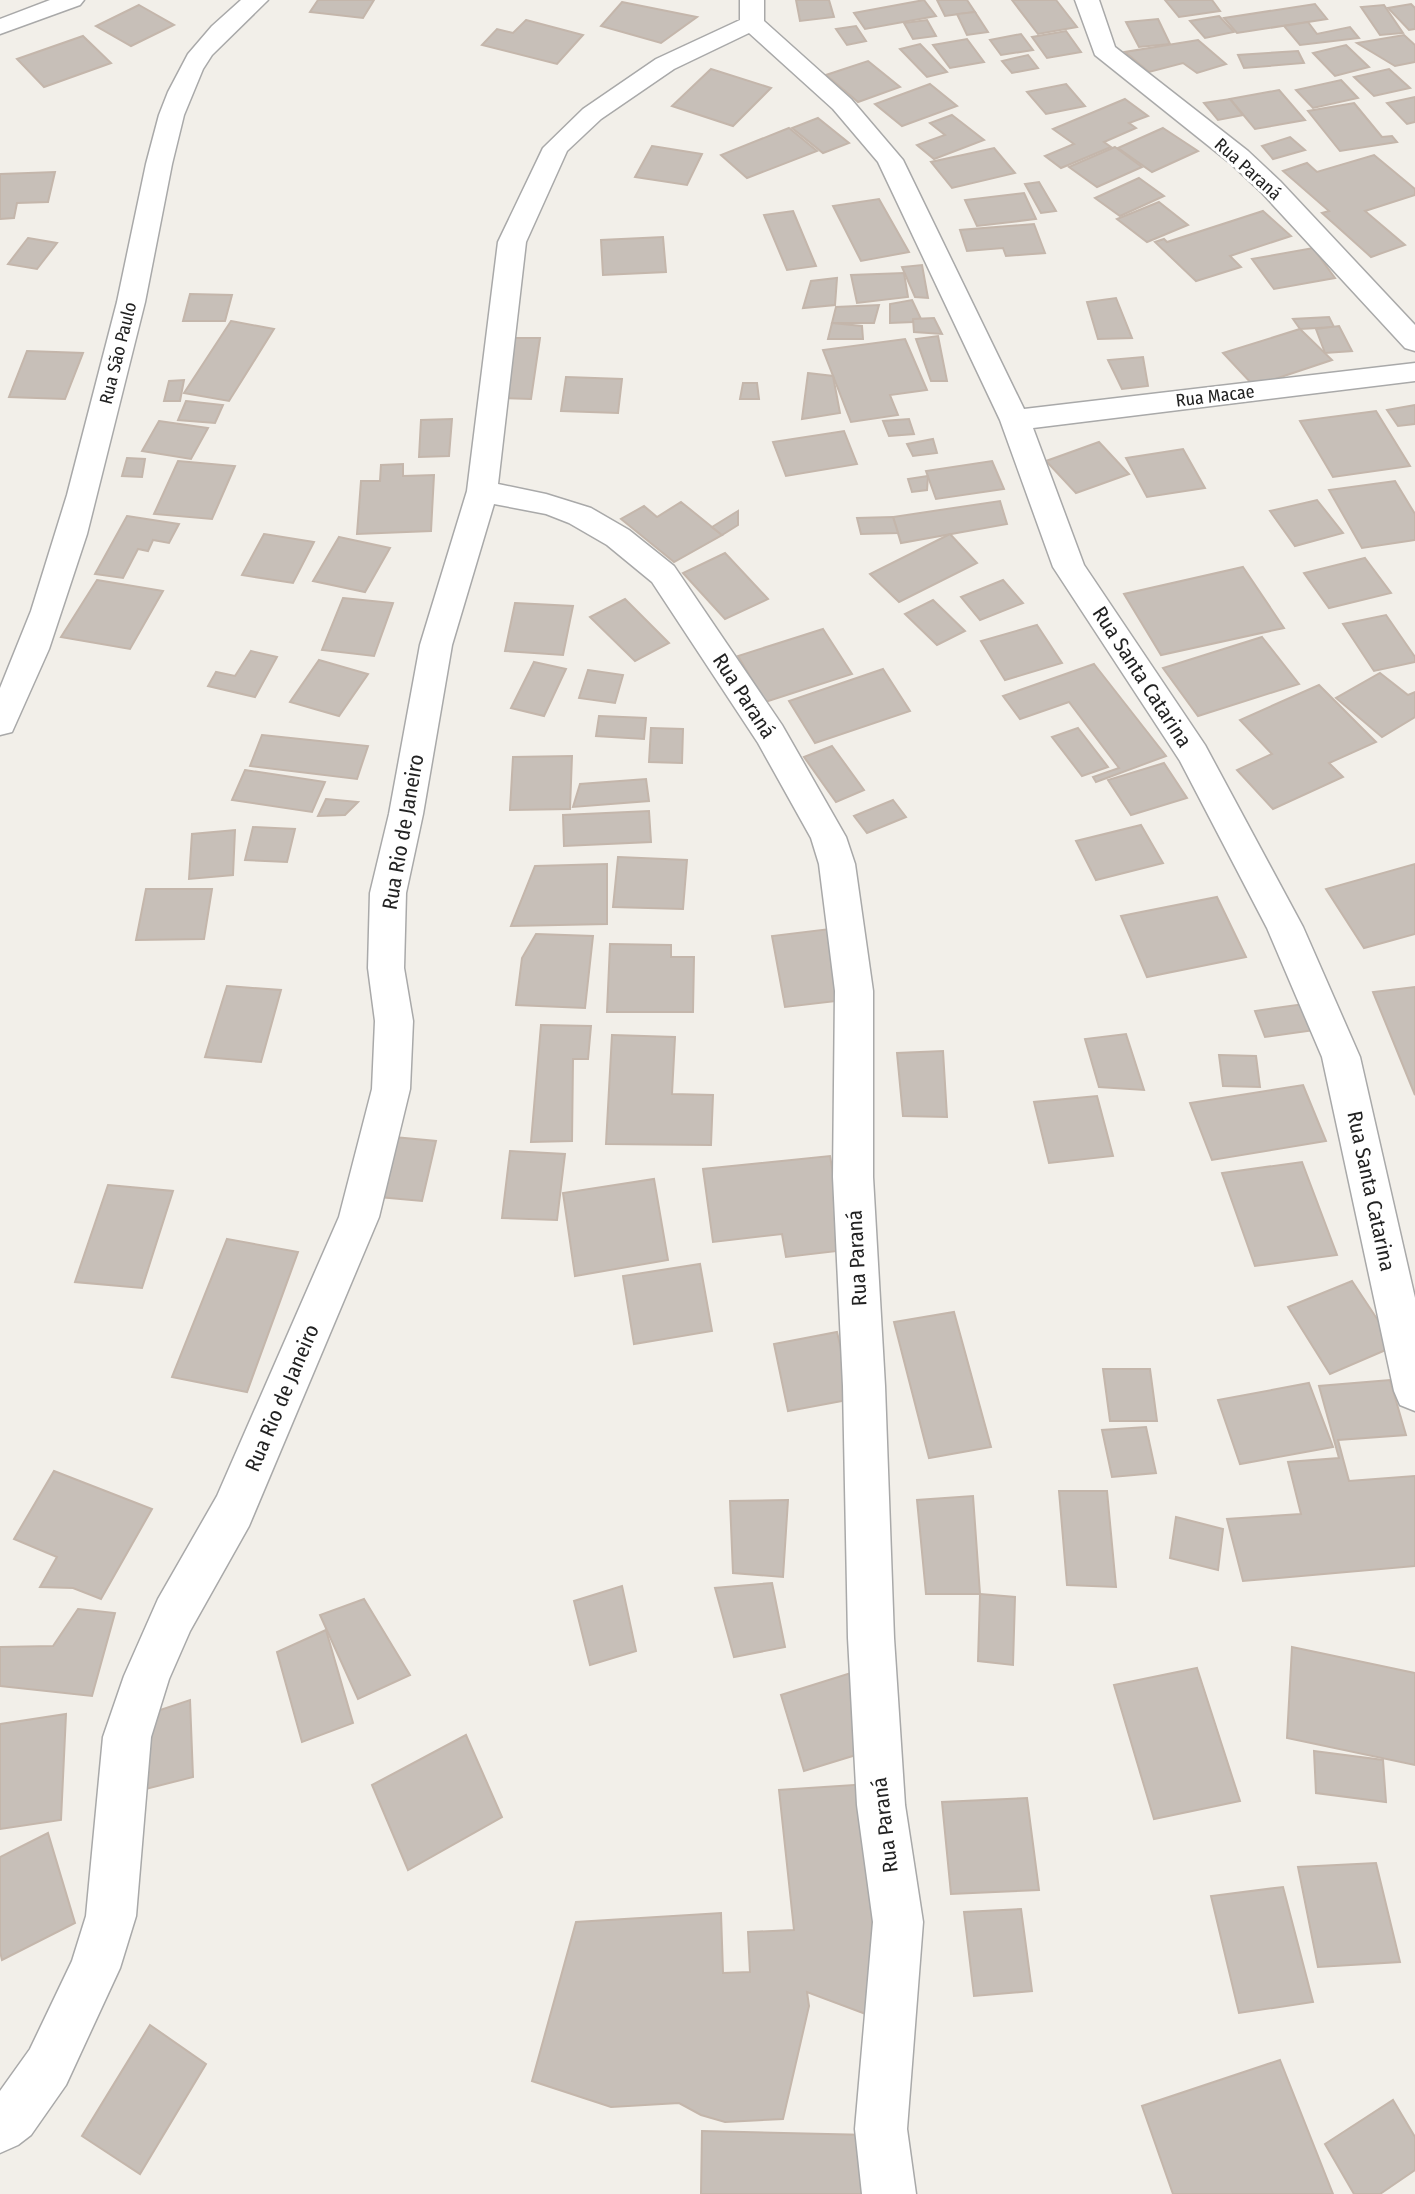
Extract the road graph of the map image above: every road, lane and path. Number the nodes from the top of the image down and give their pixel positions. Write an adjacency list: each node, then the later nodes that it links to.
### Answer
1 (72, 0): 5 (street)
2 (256, 0): 10 (street, Rua São Paulo)
3 (1087, 0): 6 (street, Rua Paraná)
4 (752, 11): 8 (street, Rua Santa Catarina); 9 (street, Rua Rio de Janeiro)
5 (0, 27)
6 (1415, 342)
7 (1415, 372): 8 (street, Rua Macae)
8 (1015, 420): 11 (street, Rua Santa Catarina)
9 (482, 491): 12 (street, Rua Rio de Janeiro); 13 (street, Rua Paraná)
10 (0, 723)
11 (1415, 1391)
12 (0, 2127)
13 (889, 2194)

